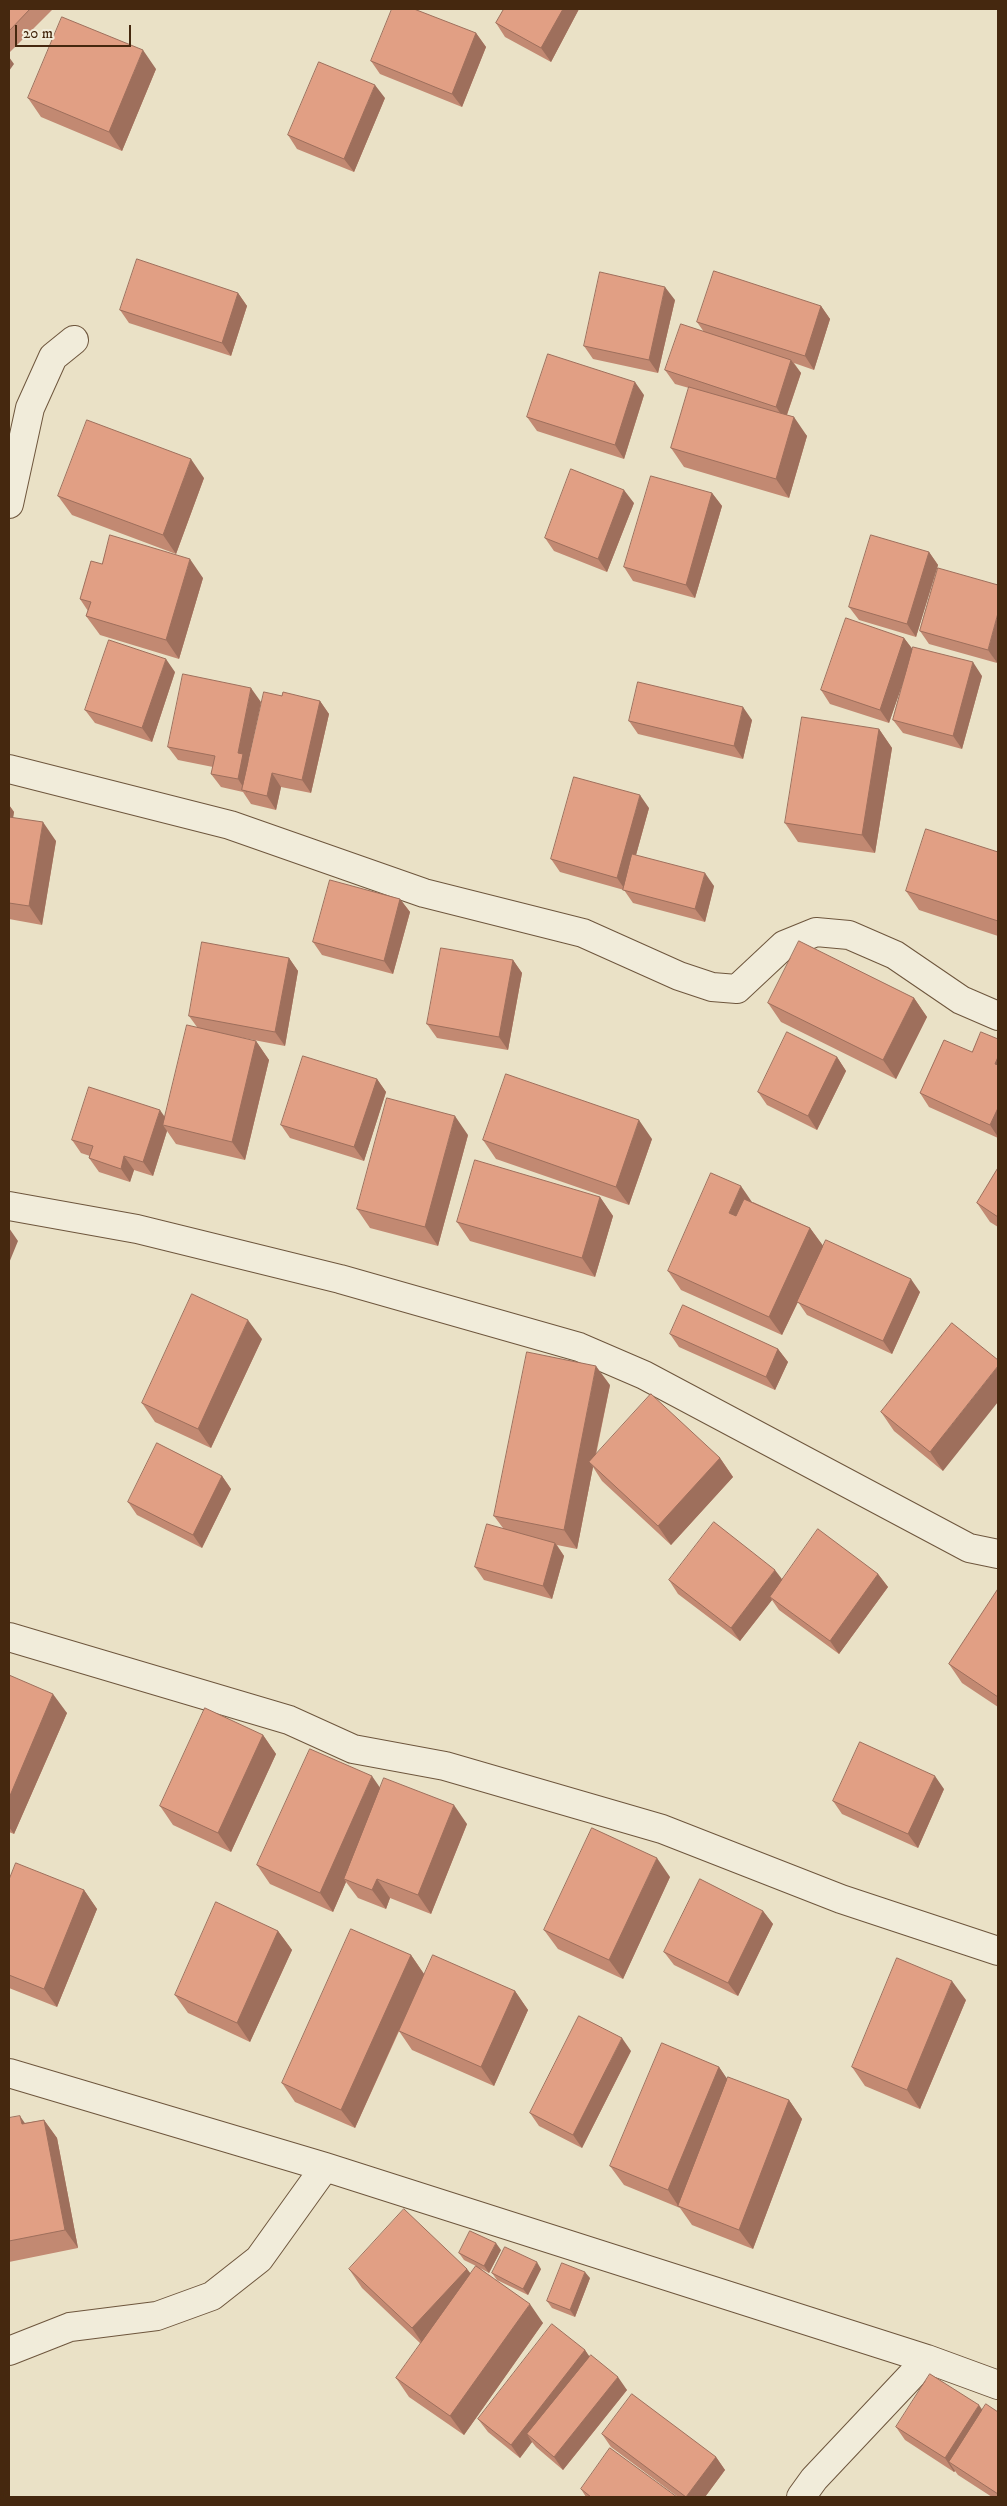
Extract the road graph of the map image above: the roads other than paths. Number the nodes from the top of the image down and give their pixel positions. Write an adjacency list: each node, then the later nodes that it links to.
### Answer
1 (74, 340): 2 (street)
2 (9, 504)
3 (9, 769): 4 (street)
4 (998, 1016)
5 (9, 1206): 6 (street)
6 (998, 1554)
7 (9, 1637): 8 (street)
8 (998, 1951)
9 (9, 2073): 10 (street)
10 (325, 2167): 11 (street); 12 (street)
11 (9, 2351)
12 (927, 2360): 13 (street); 14 (street)
13 (998, 2385)
14 (801, 2497)

